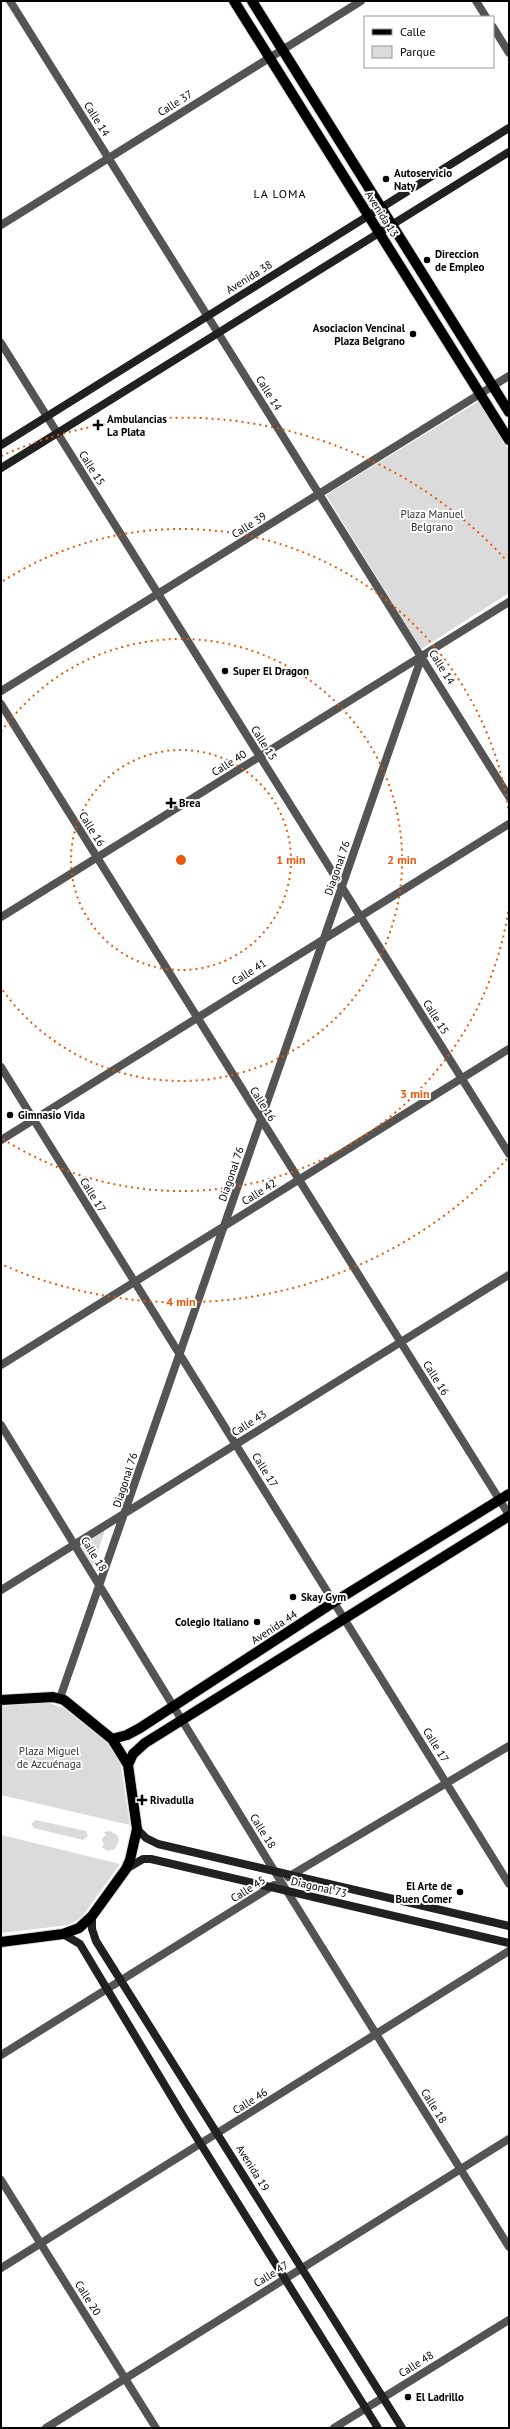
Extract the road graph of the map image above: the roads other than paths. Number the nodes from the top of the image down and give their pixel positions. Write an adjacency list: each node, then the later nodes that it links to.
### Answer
1 (10, 1): 13 (street, Calle 14)
2 (234, 1): 10 (main road, Avenida 13)
3 (252, 1): 8 (main road, Avenida 13)
4 (361, 1): 8 (street, Calle 37)
5 (476, 1): 6 (street)
6 (485, 16)
7 (494, 29): 9 (street)
8 (282, 50): 10 (street, Calle 37); 14 (main road, Avenida 13)
9 (509, 53)
10 (269, 58): 13 (street, Calle 37); 15 (main road, Avenida 13)
11 (509, 128): 14 (main road, Avenida 38)
12 (509, 152): 17 (main road)
13 (108, 158): 16 (street, Calle 37); 19 (street, Calle 14)
14 (381, 207): 15 (main road, Avenida 38); 17 (main road, Avenida 13)
15 (368, 216): 18 (main road, Avenida 13); 19 (main road, Avenida 38)
16 (1, 225)
17 (392, 225): 18 (main road); 23 (main road, Avenida 13)
18 (379, 233): 20 (main road); 24 (main road, Avenida 13)
19 (207, 315): 20 (street, Calle 14); 26 (main road, Avenida 38)
20 (218, 333): 27 (main road); 31 (street, Calle 14)
21 (1, 343): 26 (street, Calle 15)
22 (509, 376): 23 (street, Calle 39)
23 (493, 386): 24 (street, Calle 39); 25 (main road, Avenida 13)
24 (480, 394): 28 (main road, Avenida 13); 31 (street, Calle 39)
25 (509, 412)
26 (47, 417): 27 (street, Calle 15); 29 (main road, Avenida 38)
27 (57, 433): 30 (main road); 32 (street, Calle 15)
28 (509, 440)
29 (1, 445)
30 (1, 468)
31 (319, 494): 32 (street, Calle 39); 34 (street, Calle 14)
32 (158, 594): 35 (street, Calle 39); 37 (street, Calle 15)
33 (509, 602): 34 (street, Calle 40)
34 (422, 656): 37 (street, Calle 40); 38 (street, Calle 14); 41 (street, Diagonal 76)
35 (1, 691)
36 (1, 704): 40 (street, Calle 16)
37 (260, 756): 40 (street, Calle 40); 41 (street, Calle 15)
38 (509, 797)
39 (509, 824): 42 (street, Calle 41)
40 (97, 858): 43 (street, Calle 40); 45 (street, Calle 16)
41 (342, 888): 42 (street, Calle 15); 44 (street, Diagonal 76)
42 (360, 916): 44 (street, Calle 41); 48 (street, Calle 15)
43 (1, 917)
44 (323, 939): 45 (street, Calle 41); 50 (street, Diagonal 76)
45 (198, 1018): 49 (street, Calle 41); 50 (street, Calle 16)
46 (509, 1049): 48 (street, Calle 42)
47 (1, 1067): 49 (street, Calle 17)
48 (462, 1078): 52 (street, Calle 15); 53 (street, Calle 42)
49 (34, 1120): 51 (street, Calle 41); 56 (street, Calle 17)
50 (261, 1122): 53 (street, Calle 16); 54 (street, Diagonal 76)
51 (1, 1140)
52 (509, 1154)
53 (299, 1180): 54 (street, Calle 42); 57 (street, Calle 16)
54 (224, 1226): 56 (street, Calle 42); 58 (street, Diagonal 76)
55 (509, 1275): 57 (street, Calle 43)
56 (135, 1282): 58 (street, Calle 17); 59 (street, Calle 42)
57 (401, 1342): 61 (street, Calle 43); 63 (street, Calle 16)
58 (179, 1352): 61 (street, Calle 17); 64 (street, Diagonal 76)
59 (1, 1365)
60 (1, 1425): 66 (street, Calle 18)
61 (236, 1444): 64 (street, Calle 43); 69 (street, Calle 17)
62 (509, 1494): 63 (main road, Avenida 44)
63 (500, 1500): 65 (street, Calle 16); 69 (main road, Avenida 44)
64 (126, 1512): 66 (street, Calle 43); 67 (street, Diagonal 76)
65 (509, 1515): 70 (main road)
66 (75, 1544): 67 (street, Calle 18); 68 (street, Calle 43)
67 (100, 1584): 71 (street, Diagonal 76); 73 (street, Calle 18)
68 (1, 1590)
69 (334, 1602): 70 (street, Calle 17); 73 (main road, Avenida 44)
70 (344, 1618): 74 (main road); 78 (street, Calle 17)
71 (60, 1698): 72 (main road); 75 (main road)
72 (1, 1700)
73 (173, 1706): 74 (street, Calle 18); 75 (main road, Avenida 44)
74 (181, 1719): 77 (main road); 81 (street, Calle 18)
75 (112, 1739): 77 (main road)
76 (509, 1746): 78 (street, Calle 45)
77 (128, 1765): 79 (main road)
78 (448, 1784): 82 (street, Calle 45); 84 (street, Calle 17)
79 (137, 1828): 80 (main road); 81 (main road, Diagonal 73)
80 (126, 1869): 85 (main road, Diagonal 73); 87 (main road)
81 (275, 1872): 82 (main road, Diagonal 73); 83 (street, Calle 18)
82 (292, 1875): 83 (street, Calle 45); 88 (main road, Diagonal 73)
83 (281, 1881): 85 (street, Calle 45); 86 (street, Calle 18)
84 (509, 1884)
85 (271, 1887): 86 (main road, Diagonal 73); 93 (street, Calle 45)
86 (287, 1890): 91 (main road, Diagonal 73); 95 (street, Calle 18)
87 (92, 1916): 89 (main road); 93 (main road, Avenida 19)
88 (509, 1926)
89 (63, 1934): 90 (main road); 94 (main road)
90 (1, 1942)
91 (509, 1943)
92 (509, 1951): 95 (street, Calle 46)
93 (122, 1979): 94 (street, Calle 45); 97 (main road, Avenida 19)
94 (106, 1990): 96 (street, Calle 45); 99 (main road)
95 (377, 2035): 97 (street, Calle 46); 100 (street, Calle 18)
96 (1, 2055)
97 (218, 2133): 99 (street, Calle 46); 105 (main road, Avenida 19)
98 (509, 2139): 100 (street, Calle 47)
99 (200, 2144): 102 (street, Calle 46); 106 (main road)
100 (460, 2169): 103 (street, Calle 18); 105 (street, Calle 47)
101 (1, 2180): 102 (street, Calle 20)
102 (40, 2243): 104 (street, Calle 46); 108 (street, Calle 20)
103 (509, 2247)
104 (1, 2268)
105 (302, 2268): 106 (street, Calle 47); 109 (main road, Avenida 19)
106 (285, 2279): 108 (street, Calle 47); 110 (main road)
107 (509, 2320): 109 (street, Calle 48)
108 (125, 2378): 111 (street, Calle 47); 112 (street, Calle 20)
109 (383, 2398): 110 (street, Calle 48); 115 (main road, Avenida 19)
110 (366, 2408): 113 (street, Calle 48); 114 (main road)
111 (46, 2428)
112 (156, 2428)
113 (334, 2428)
114 (378, 2428)
115 (402, 2428)

